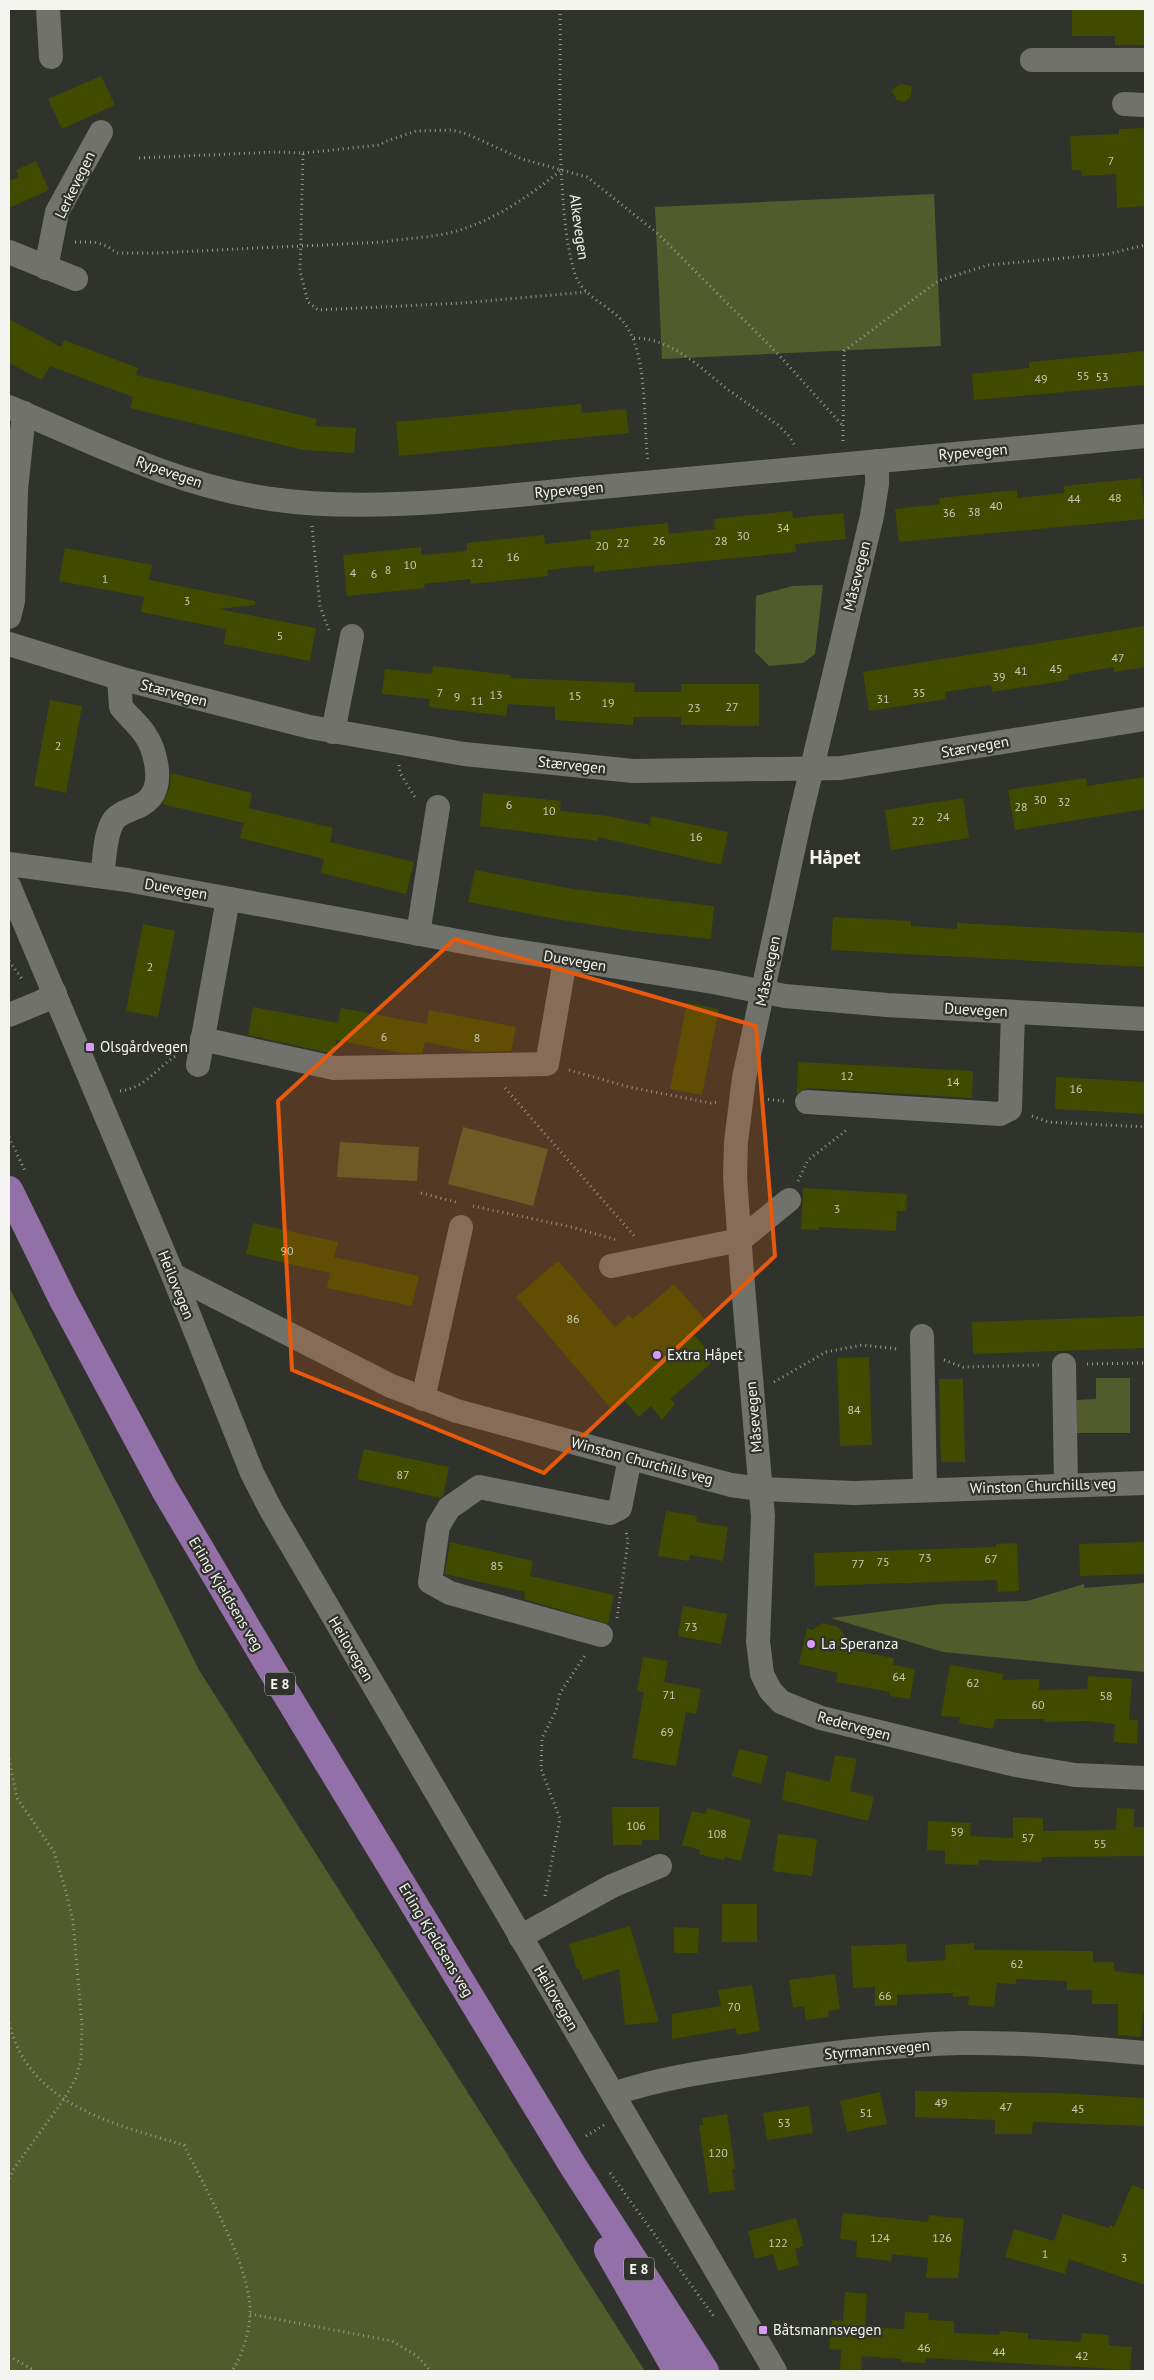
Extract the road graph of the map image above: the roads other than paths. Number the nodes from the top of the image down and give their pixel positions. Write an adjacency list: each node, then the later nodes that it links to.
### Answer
1 (48, 9): 2 (street)
2 (51, 57)
3 (1032, 60): 4 (street)
4 (1145, 60)
5 (101, 132): 7 (street, Lerkevegen)
6 (9, 252): 7 (street)
7 (46, 268): 8 (street)
8 (76, 279)
9 (16, 410): 11 (street, Rypevegen); 12 (street)
10 (1145, 436): 11 (street, Rypevegen)
11 (877, 461): 18 (street, Måsevegen)
12 (9, 617)
13 (9, 644): 15 (street, Stærvegen)
14 (350, 645): 17 (street)
15 (119, 678): 17 (street, Stærvegen); 21 (street)
16 (1145, 719): 18 (street, Stærvegen)
17 (333, 732): 18 (street, Stærvegen)
18 (811, 769): 26 (street, Måsevegen)
19 (437, 813): 24 (street)
20 (9, 864): 21 (street, Duevegen)
21 (102, 876): 23 (street, Duevegen)
22 (9, 886): 27 (street, Heilovegen)
23 (228, 899): 24 (street, Duevegen); 31 (street)
24 (418, 934): 25 (street, Duevegen)
25 (565, 960): 26 (street, Duevegen); 31 (street)
26 (763, 991): 28 (street, Duevegen); 37 (street, Måsevegen)
27 (55, 993): 29 (street); 39 (street, Heilovegen)
28 (1013, 1012): 30 (street, Duevegen); 33 (street)
29 (9, 1015)
30 (1145, 1020)
31 (202, 1039): 32 (street)
32 (198, 1065)
33 (807, 1102)
34 (17, 1181): 54 (highway, Erling Kjeldsens veg / E 8)
35 (789, 1200): 37 (street)
36 (461, 1227): 42 (street)
37 (740, 1240): 38 (street); 46 (street, Måsevegen)
38 (611, 1266)
39 (173, 1275): 42 (street, Winston Churchills veg); 51 (street, Heilovegen)
40 (922, 1336): 47 (street)
41 (1064, 1365): 45 (street)
42 (423, 1399): 43 (street, Winston Churchills veg)
43 (630, 1458): 46 (street, Winston Churchills veg); 48 (street)
44 (1145, 1483): 45 (street, Winston Churchills veg)
45 (1066, 1485): 47 (street, Winston Churchills veg)
46 (760, 1490): 47 (street, Winston Churchills veg); 49 (street, Redervegen)
47 (925, 1490)
48 (602, 1635)
49 (1145, 1778)
50 (660, 1866): 51 (street)
51 (529, 1932): 53 (street, Heilovegen)
52 (1145, 2053): 53 (street, Styrmannsvegen)
53 (613, 2094): 57 (street, Heilovegen)
54 (573, 2166): 55 (highway, Erling Kjeldsens veg / E 8); 56 (highway, Erling Kjeldsens veg / E 8)
55 (677, 2371)
56 (705, 2371)
57 (775, 2371)

